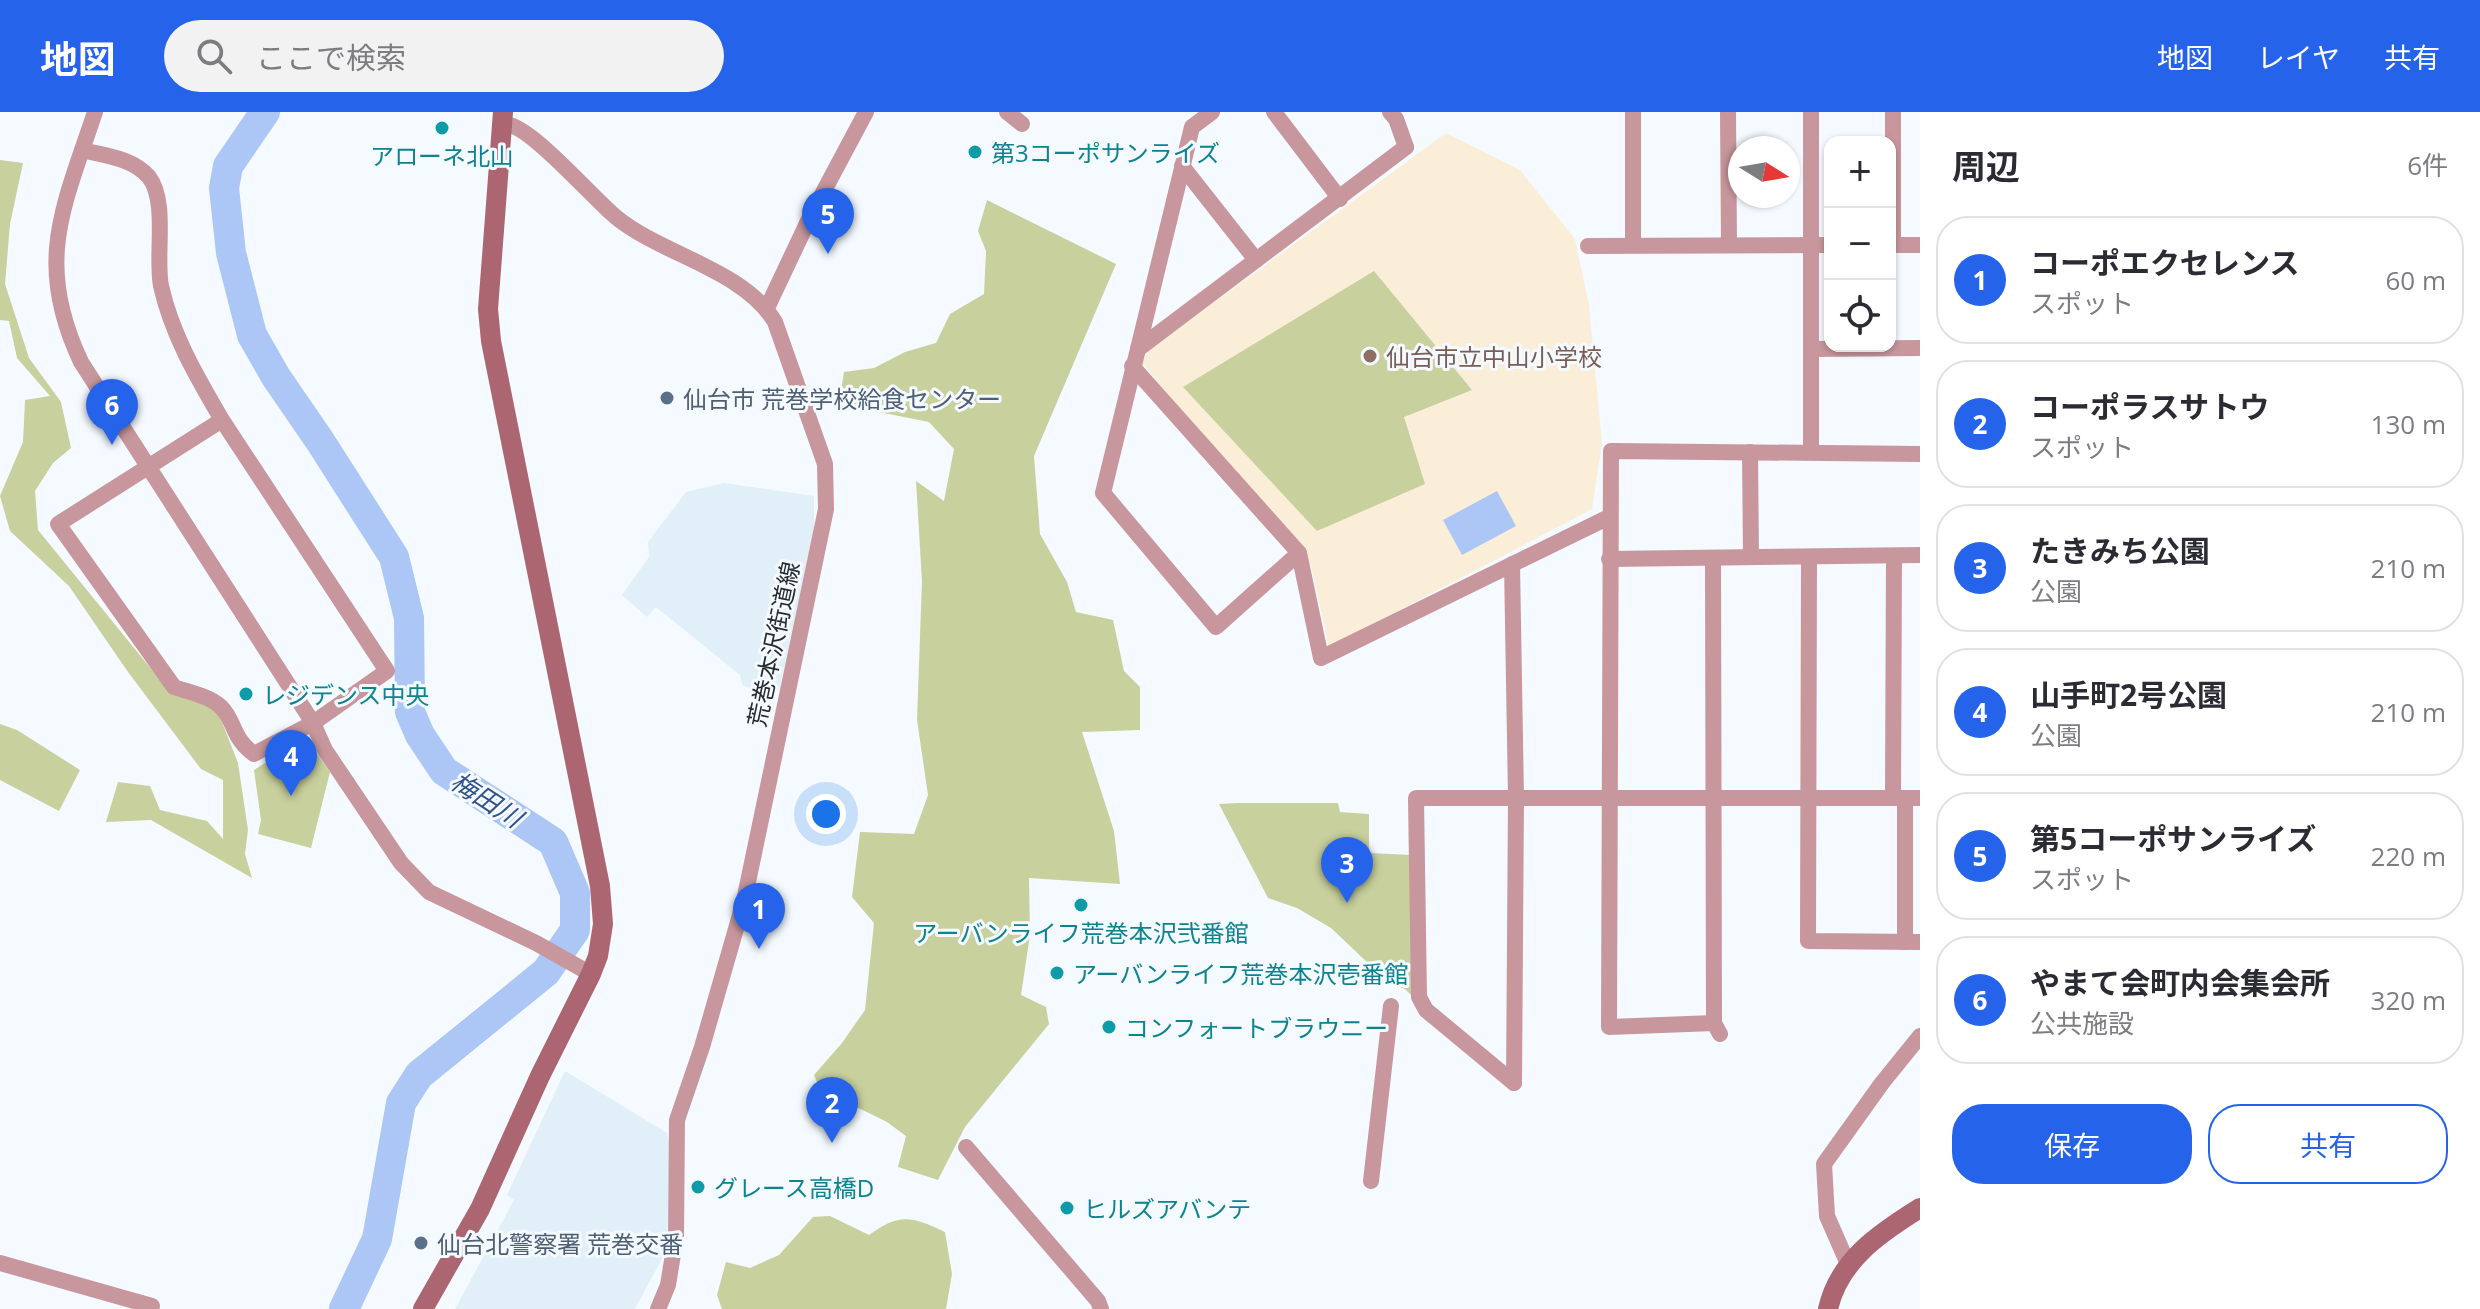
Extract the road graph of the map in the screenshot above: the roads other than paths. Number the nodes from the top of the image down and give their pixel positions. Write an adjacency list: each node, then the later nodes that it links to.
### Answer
1 (95, 112): 13 (street)
2 (1007, 112): 12 (street)
3 (1212, 112): 14 (street)
4 (1274, 112): 15 (street)
5 (1390, 112): 15 (street)
6 (1633, 112): 17 (street)
7 (1728, 112): 18 (street)
8 (1811, 112): 19 (street)
9 (1893, 112): 16 (street)
10 (862, 113): 25 (street)
11 (504, 118): 25 (street); 51 (street)
12 (1022, 124)
13 (82, 150): 30 (street); 34 (street)
14 (1182, 166): 24 (street); 27 (street)
15 (1340, 199): 24 (street)
16 (1892, 208)
17 (1633, 245): 18 (street); 23 (street)
18 (1729, 245): 19 (street)
19 (1811, 245): 20 (street); 28 (street)
20 (1824, 245)
21 (1896, 245): 22 (street)
22 (1920, 245)
23 (1588, 246)
24 (1256, 260): 27 (street)
25 (767, 308): 61 (street, 荒巻本沢街道線)
26 (1920, 348): 28 (street)
27 (1138, 349): 29 (street)
28 (1811, 349): 32 (street)
29 (1132, 366): 36 (street); 36 (street)
30 (222, 420): 34 (street); 44 (street)
31 (1750, 452): 32 (street); 35 (street); 39 (street)
32 (1811, 452): 33 (street)
33 (1920, 454)
34 (148, 468): 44 (street); 44 (street)
35 (1609, 517): 42 (street); 43 (street)
36 (1299, 553): 43 (street)
37 (1920, 555): 38 (street)
38 (1894, 556): 40 (street); 46 (street)
39 (1751, 557): 40 (street); 41 (street)
40 (1809, 557): 49 (street)
41 (1713, 558): 42 (street); 48 (street)
42 (1609, 559): 47 (street)
43 (1512, 564): 45 (street)
44 (313, 723): 51 (street)
45 (1516, 798): 45 (street); 47 (street)
46 (1906, 798): 49 (street); 50 (street)
47 (1609, 799): 48 (street); 48 (street)
48 (1714, 799): 49 (street)
49 (1808, 799): 50 (street)
50 (1912, 942)
51 (591, 974): 60 (street)
52 (1391, 1006): 55 (street)
53 (1920, 1036): 58 (street)
54 (966, 1147): 62 (street)
55 (1371, 1181)
56 (1920, 1208): 58 (street)
57 (0, 1263): 59 (street)
58 (1848, 1264): 63 (street)
59 (152, 1306)
60 (423, 1309)
61 (658, 1309)
62 (1101, 1309)
63 (1828, 1309)

